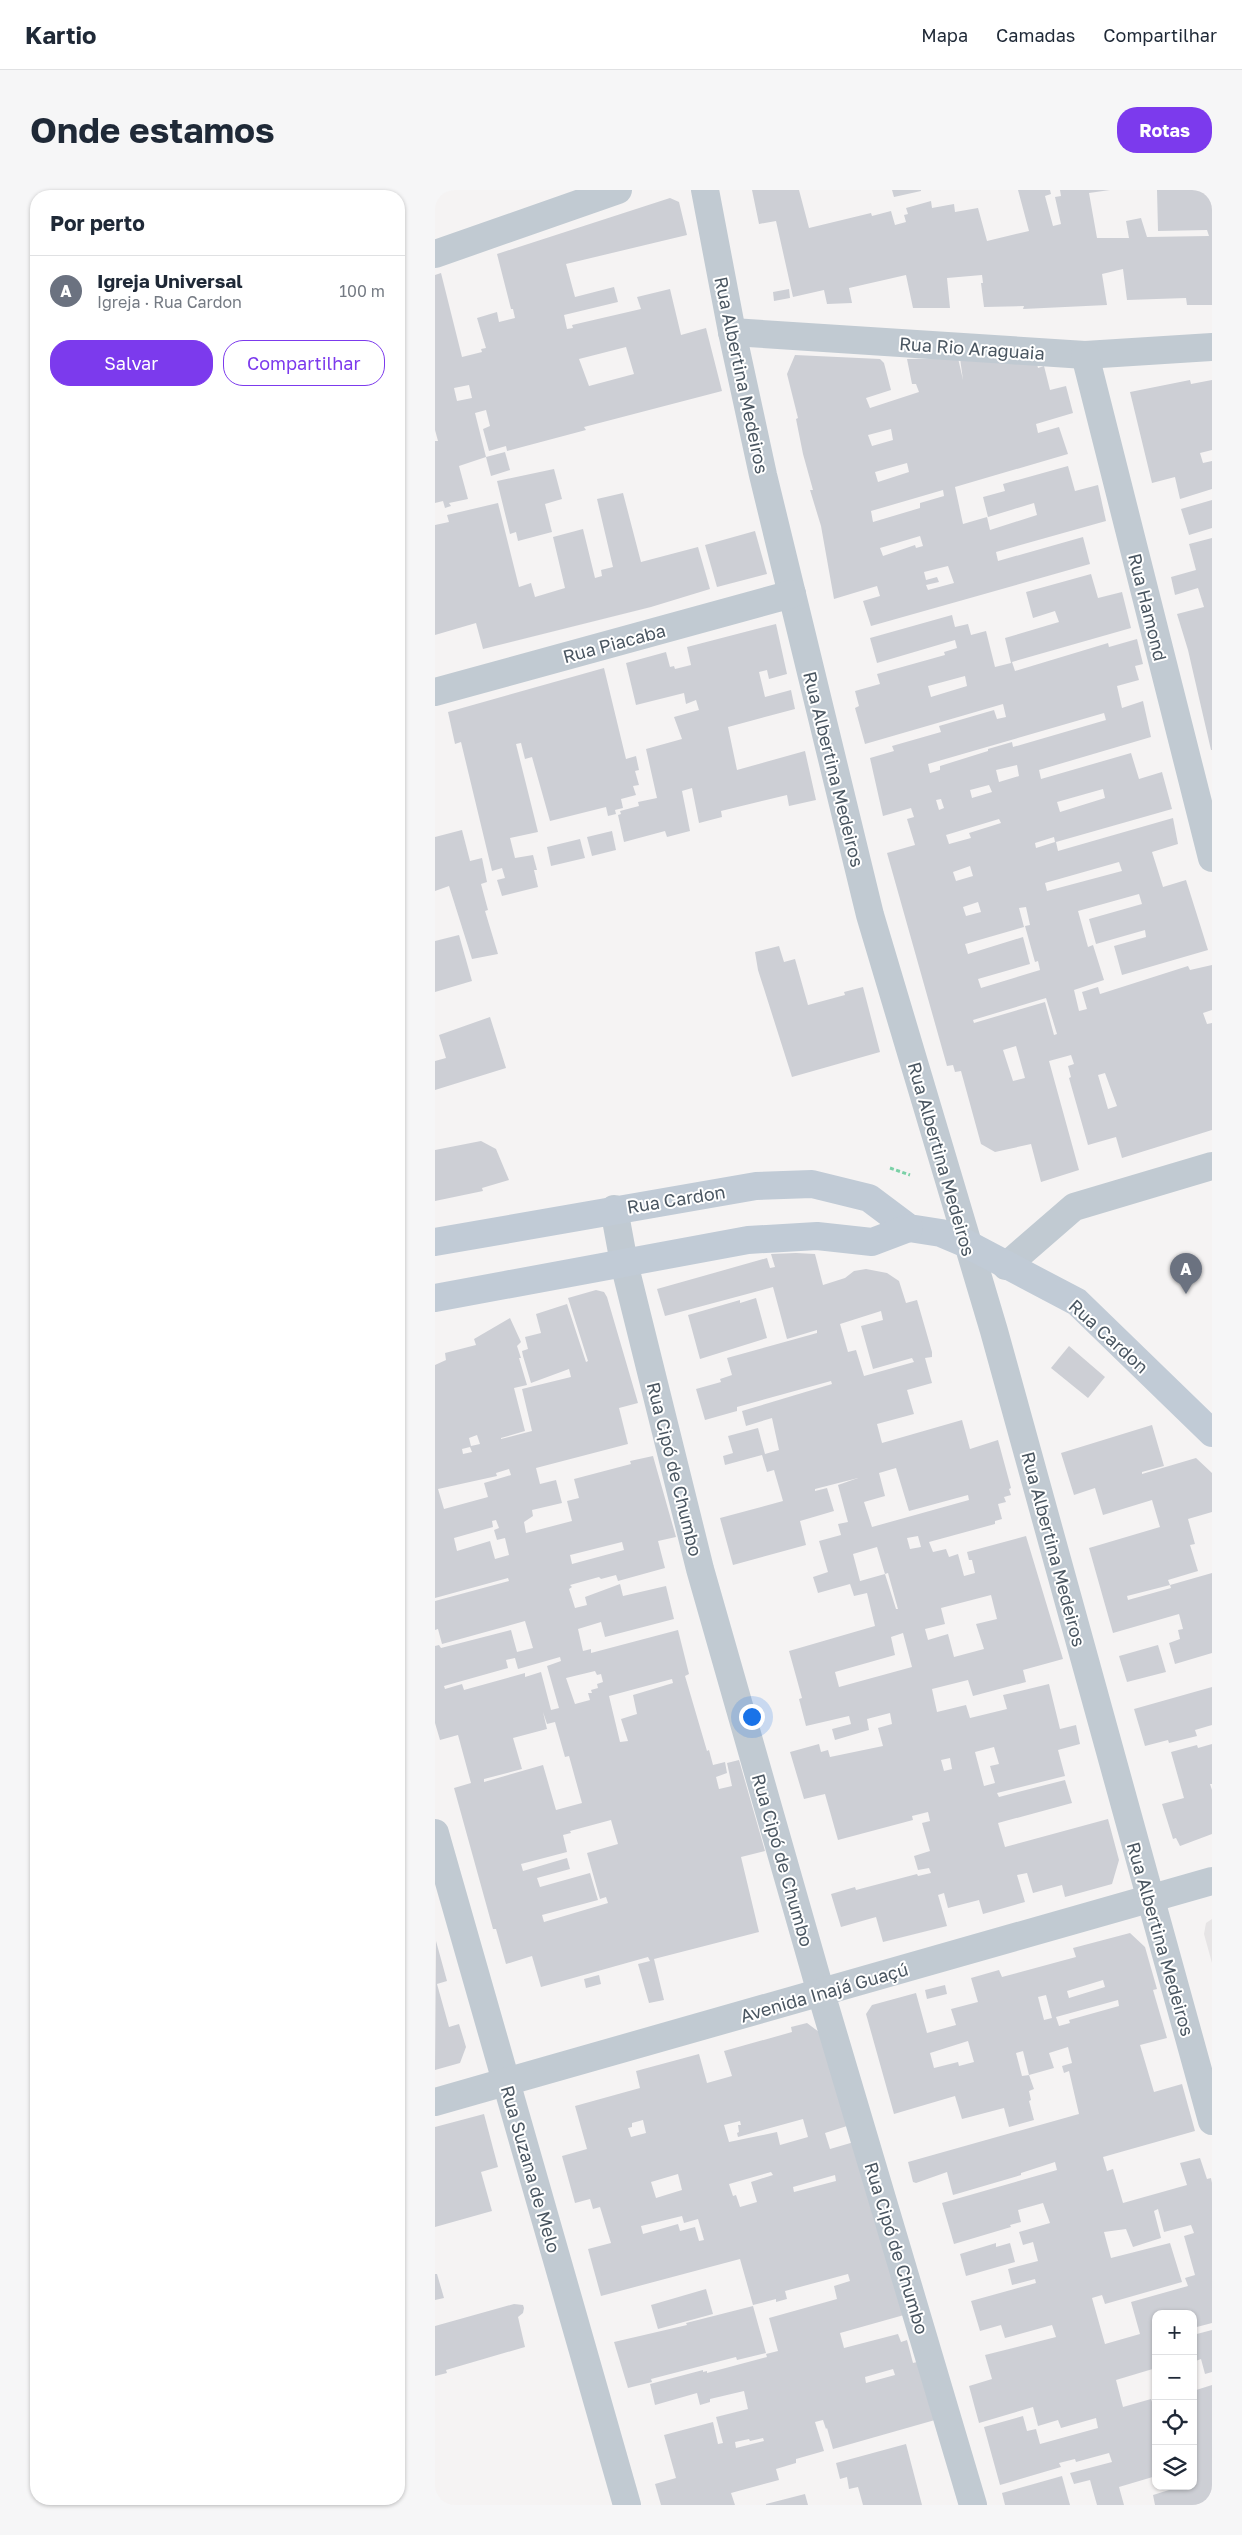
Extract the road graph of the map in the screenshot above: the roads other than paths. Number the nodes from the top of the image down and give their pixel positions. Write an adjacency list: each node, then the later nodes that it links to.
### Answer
1 (618, 190): 3 (street)
2 (705, 190): 4 (street, Rua Albertina Medeiros)
3 (435, 254)
4 (732, 332): 6 (street, Rua Rio Araguaia); 7 (street, Rua Albertina Medeiros)
5 (1212, 347): 6 (street, Rua Rio Araguaia)
6 (1085, 355): 9 (street, Rua Hamond)
7 (792, 594): 8 (street, Rua Piacaba); 14 (street, Rua Albertina Medeiros)
8 (435, 692)
9 (1212, 858)
10 (1212, 1166): 16 (street)
11 (614, 1209): 12 (street, Rua Cardon); 13 (street, Rua Cardon); 15 (street, Rua Cipó de Chumbo)
12 (909, 1228): 14 (street, Rua Cardon); 15 (street, Rua Cardon)
13 (435, 1242)
14 (967, 1244): 16 (street, Rua Cardon); 21 (street, Rua Albertina Medeiros)
15 (623, 1263): 17 (street, Rua Cardon); 22 (street, Rua Cipó de Chumbo)
16 (1006, 1266): 18 (street, Rua Cardon)
17 (435, 1298)
18 (1212, 1433)
19 (435, 1833): 23 (street, Rua Suzana de Melo)
20 (1212, 1881): 21 (street, Avenida Inajá Guaçú)
21 (1150, 1899): 22 (street, Avenida Inajá Guaçú); 25 (street, Rua Albertina Medeiros)
22 (821, 1994): 23 (street, Avenida Inajá Guaçú); 27 (street, Rua Cipó de Chumbo)
23 (506, 2082): 24 (street, Avenida Inajá Guaçú); 26 (street, Rua Suzana de Melo)
24 (435, 2102)
25 (1212, 2121)
26 (627, 2505)
27 (973, 2505)

